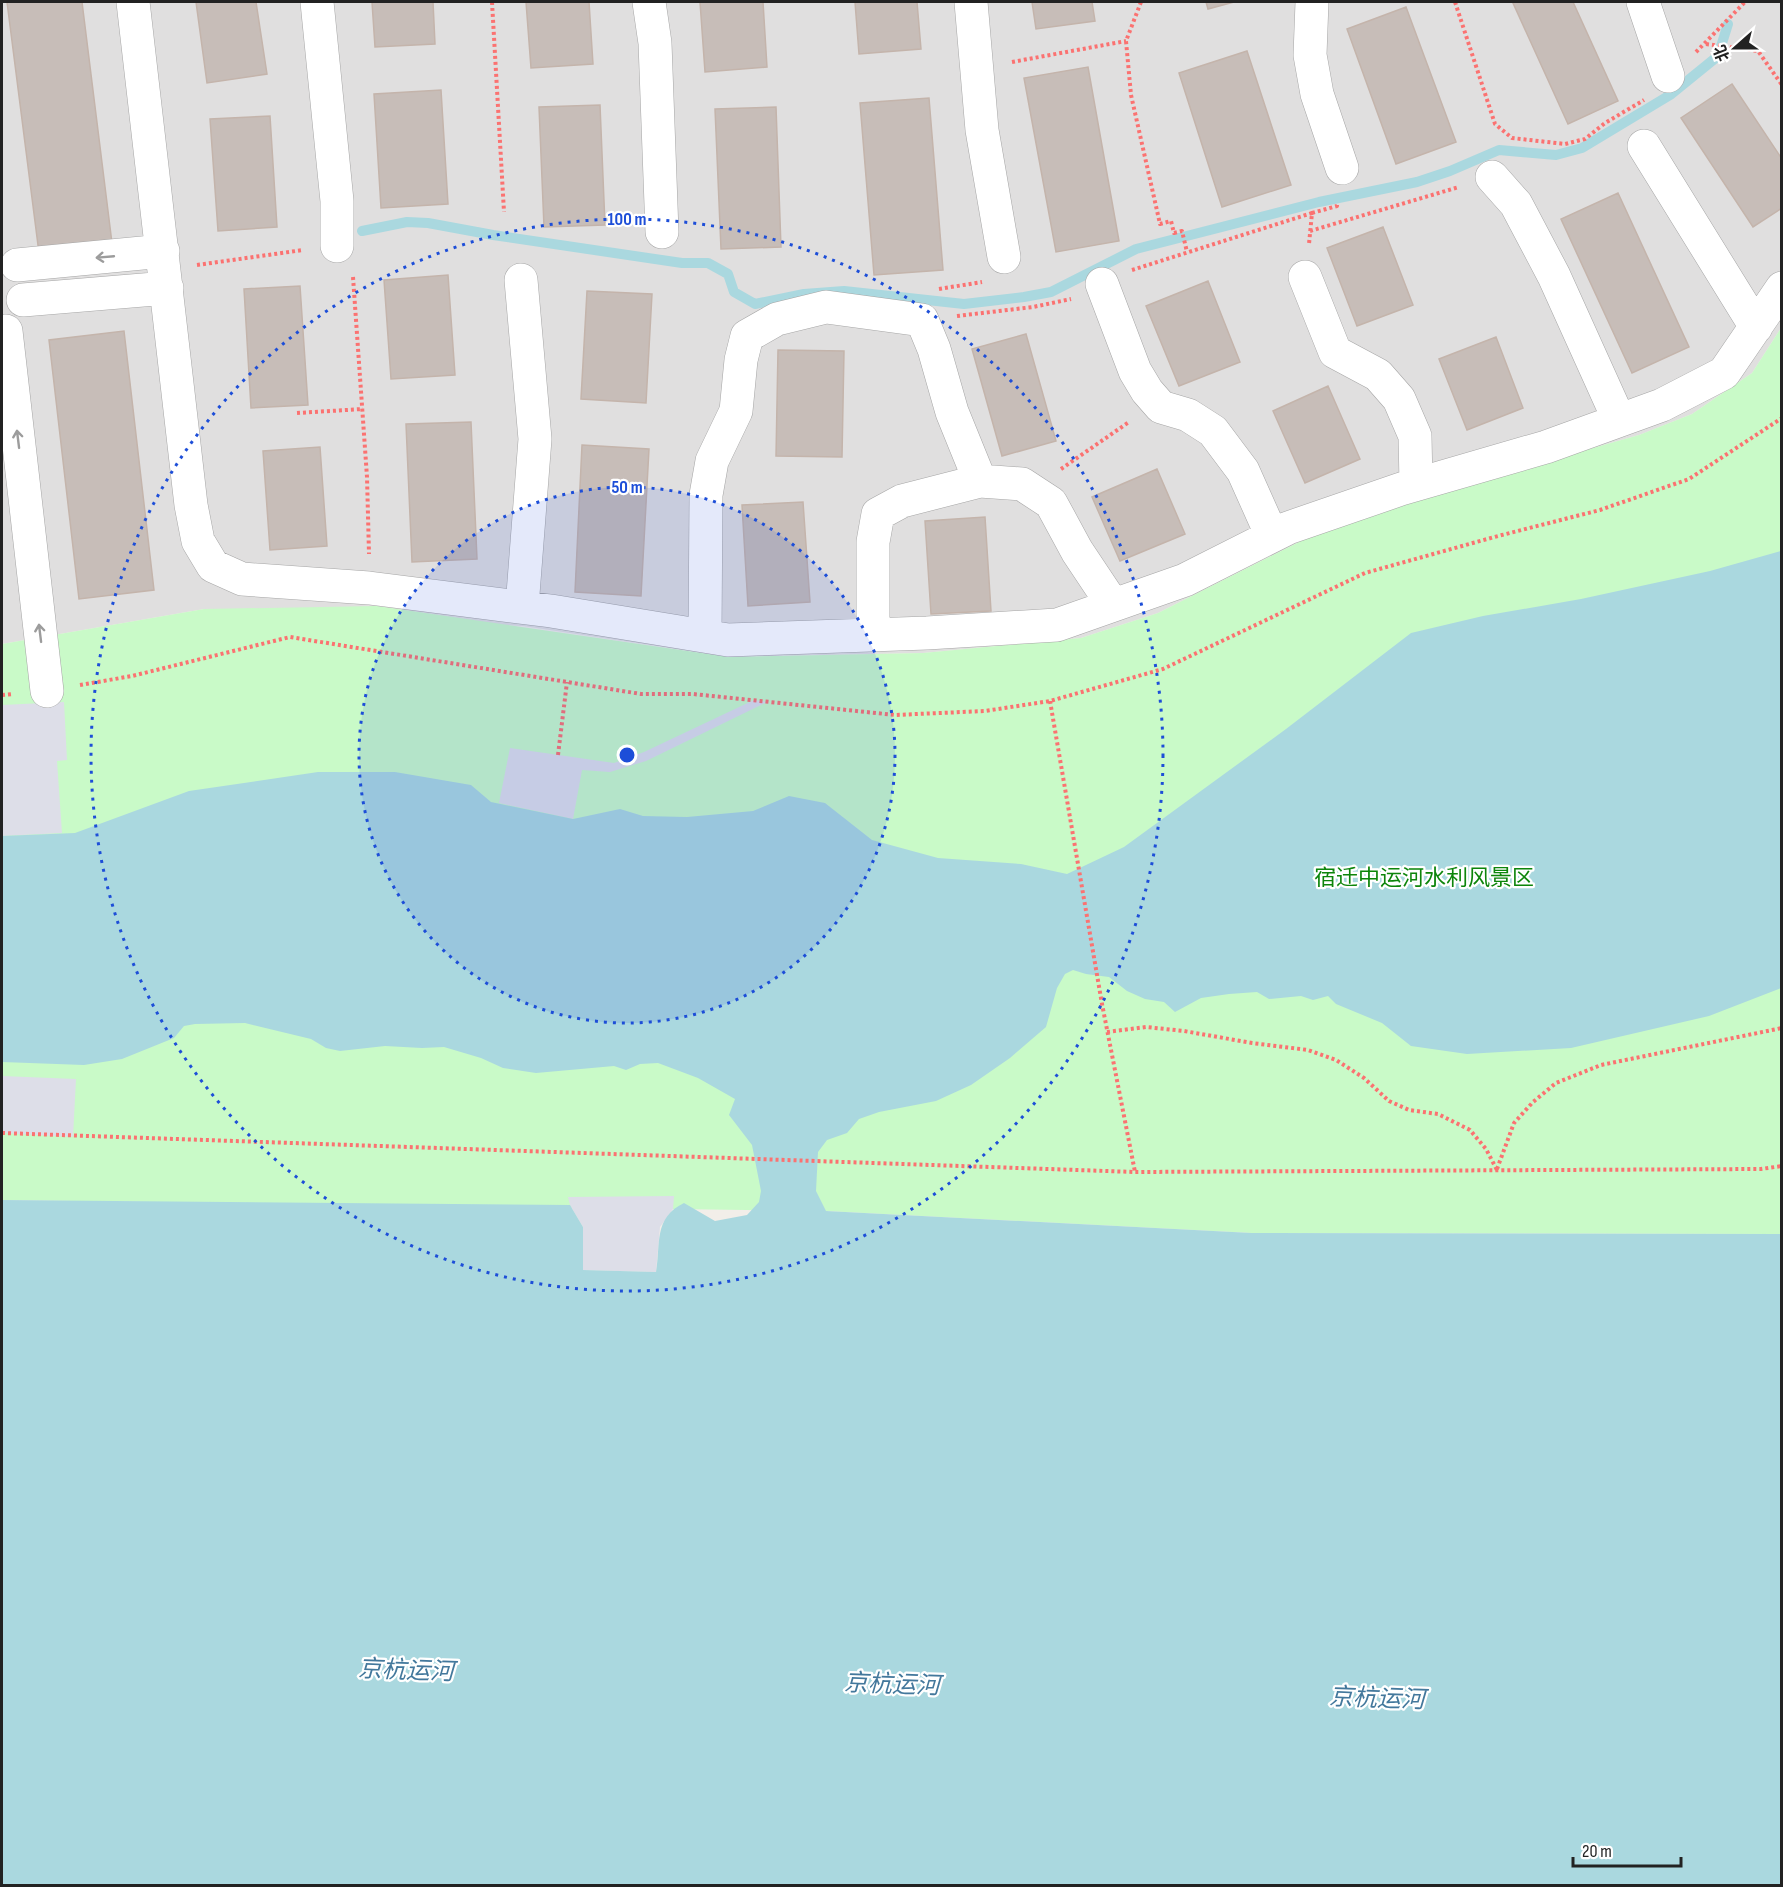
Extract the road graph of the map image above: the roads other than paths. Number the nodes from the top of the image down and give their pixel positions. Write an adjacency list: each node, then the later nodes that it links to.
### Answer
1 (134, 2): 15 (street)
2 (317, 2): 12 (street)
3 (649, 2): 11 (street)
4 (971, 2): 14 (street)
5 (1312, 2): 9 (street)
6 (1643, 2): 7 (street)
7 (1668, 76)
8 (1644, 146): 21 (street)
9 (1342, 168)
10 (1492, 177): 23 (street)
11 (662, 232)
12 (337, 246)
13 (9, 257): 15 (street, one-way to 13); 20 (street)
14 (1004, 257)
15 (165, 270): 20 (street); 28 (street)
16 (1305, 277): 25 (street)
17 (521, 280): 28 (street)
18 (1102, 284): 26 (street)
19 (1782, 288): 21 (street)
20 (23, 300): 22 (street)
21 (1755, 327): 23 (street)
22 (4, 333): 31 (street, one-way to 22)
23 (1619, 420): 25 (street)
24 (980, 481): 27 (street); 29 (street); 30 (street)
25 (1416, 484): 26 (street)
26 (1272, 536): 27 (street)
27 (1113, 605): 29 (street)
28 (522, 608): 30 (street)
29 (873, 635): 30 (street)
30 (705, 636)
31 (47, 691)

